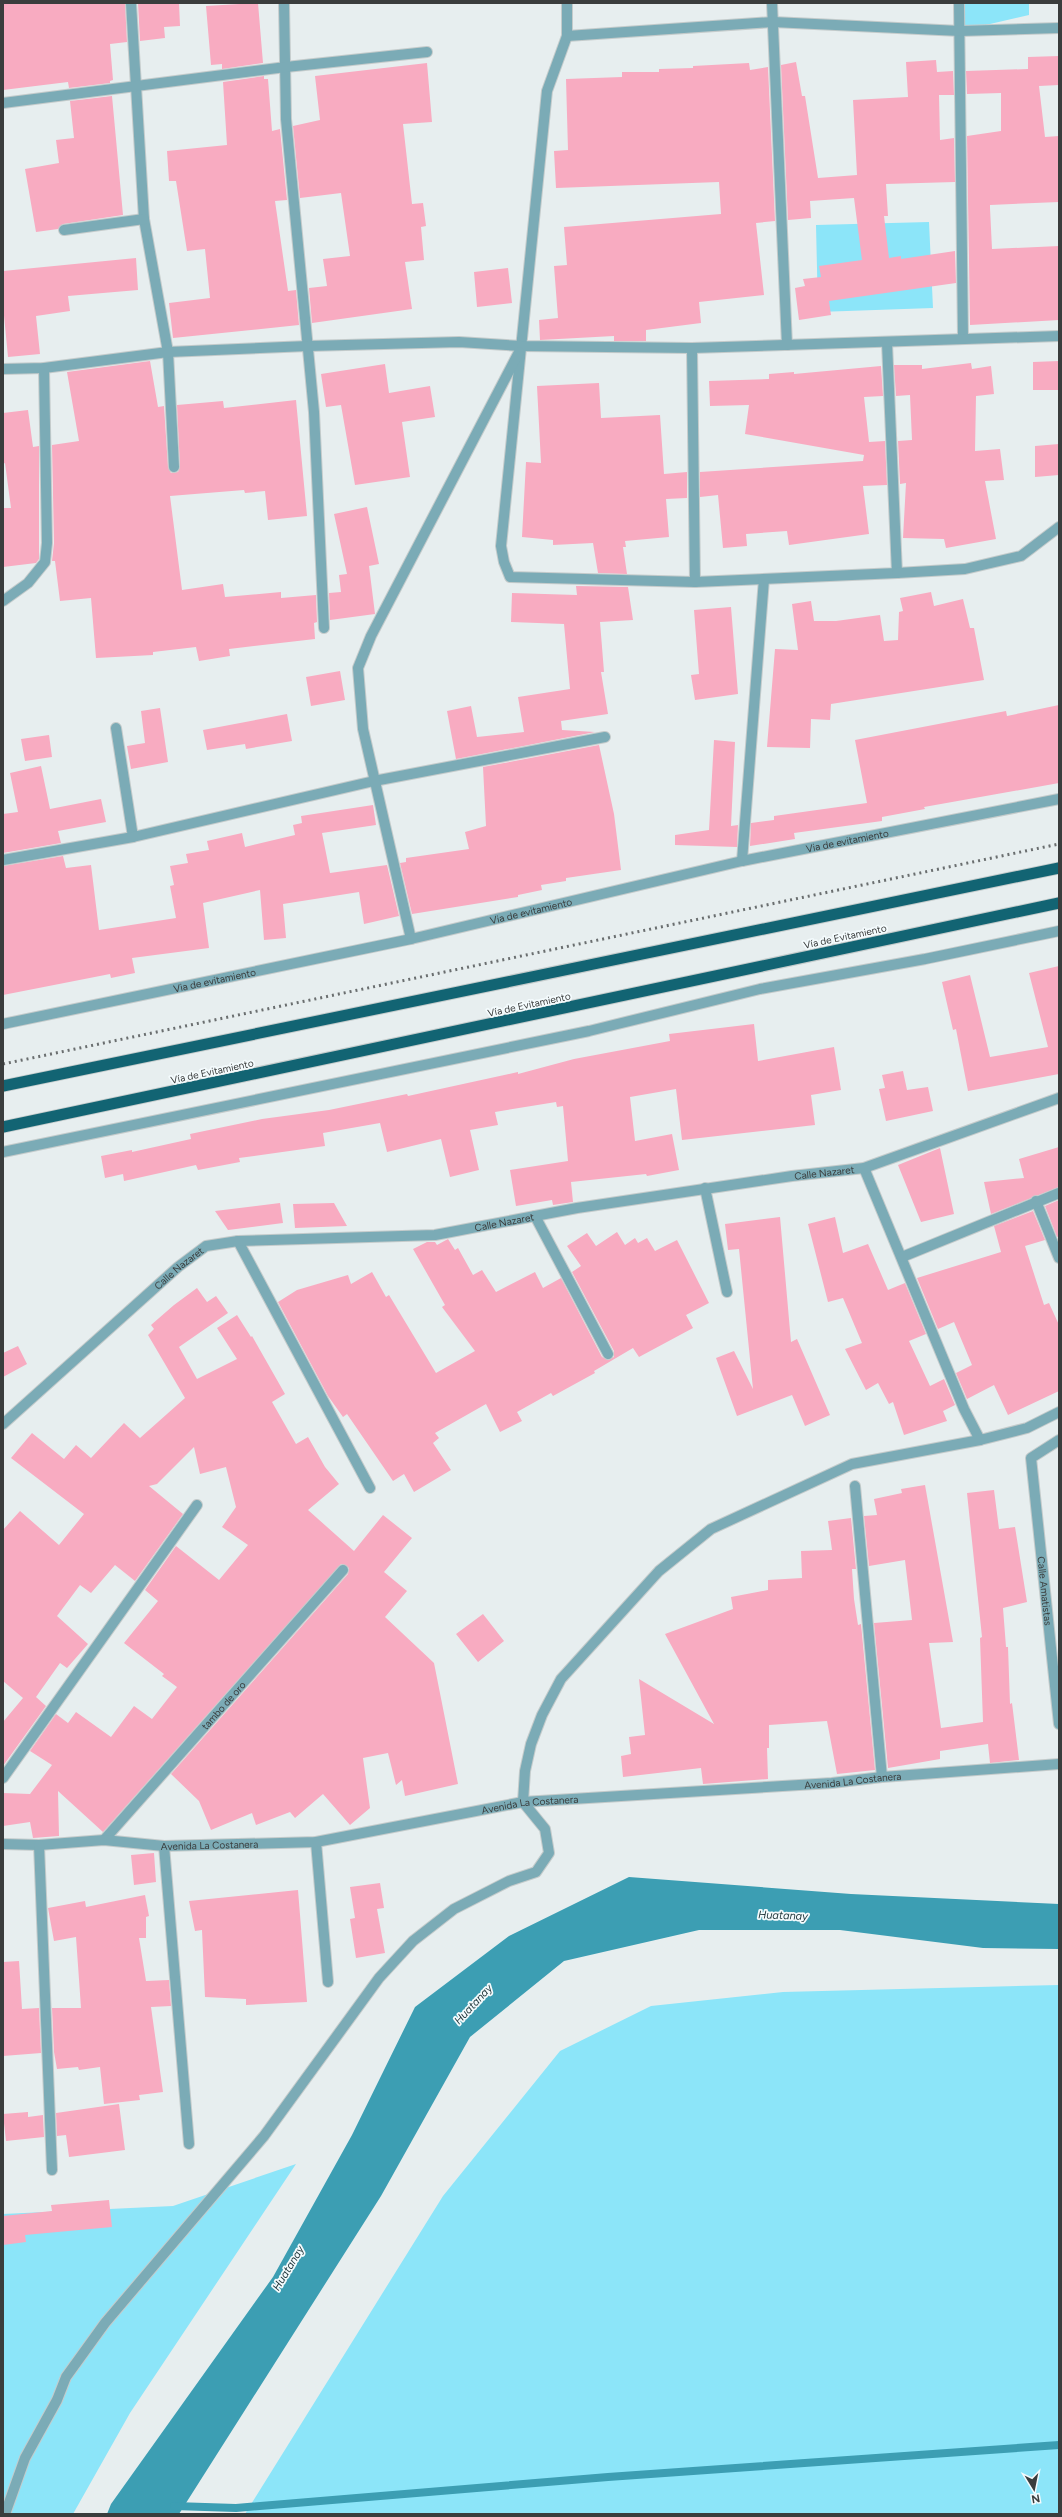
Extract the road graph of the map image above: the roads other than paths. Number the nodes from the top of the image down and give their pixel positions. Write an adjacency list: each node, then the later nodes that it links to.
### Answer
1 (131, 3): 12 (street)
2 (284, 3): 11 (street)
3 (567, 3): 9 (street)
4 (772, 3): 6 (street)
5 (959, 3): 8 (street)
6 (773, 22): 8 (street); 9 (street); 19 (street)
7 (1059, 28): 8 (street)
8 (960, 31): 17 (street)
9 (567, 36): 21 (street)
10 (427, 52): 11 (street)
11 (286, 67): 12 (street); 20 (street)
12 (136, 87): 13 (street); 14 (street)
13 (3, 103)
14 (144, 219): 15 (street); 23 (street)
15 (64, 230)
16 (1059, 336): 17 (street)
17 (963, 340): 18 (street)
18 (887, 343): 19 (street); 28 (street)
19 (787, 345): 22 (street)
20 (308, 346): 21 (street); 23 (street); 32 (street)
21 (521, 346): 22 (street); 30 (street); 35 (street)
22 (692, 348): 30 (street)
23 (168, 352): 24 (street); 26 (street)
24 (44, 368): 25 (street); 31 (street)
25 (3, 369)
26 (174, 467)
27 (1059, 527): 28 (street)
28 (897, 573): 29 (street)
29 (764, 579): 30 (street); 39 (street)
30 (695, 582)
31 (3, 601)
32 (324, 628)
33 (116, 728): 37 (street)
34 (605, 737): 35 (street)
35 (374, 781): 37 (street); 43 (street)
36 (1059, 799): 39 (street, Via de evitamiento)
37 (133, 837): 38 (street)
38 (3, 860)
39 (742, 861): 43 (street, Via de evitamiento)
40 (1059, 868): 45 (highway)
41 (1059, 903): 47 (highway, Vía de Evitamiento)
42 (1059, 931): 48 (street)
43 (411, 939): 44 (street, Via de evitamiento)
44 (3, 1024)
45 (3, 1086)
46 (1059, 1098): 49 (street, Calle Nazaret)
47 (3, 1127)
48 (3, 1152)
49 (864, 1168): 50 (street, Calle Nazaret); 55 (street)
50 (705, 1188): 53 (street, Calle Nazaret); 57 (street)
51 (1059, 1193): 52 (street)
52 (1036, 1201): 55 (street); 56 (street)
53 (535, 1216): 54 (street, Calle Nazaret); 58 (street)
54 (238, 1241): 60 (street, Calle Nazaret); 64 (street)
55 (902, 1256): 61 (street)
56 (1059, 1258)
57 (726, 1292)
58 (608, 1354)
59 (1059, 1412): 61 (street)
60 (3, 1424)
61 (980, 1440): 71 (street)
62 (1059, 1440): 67 (street, Calle Amatistas)
63 (855, 1486): 69 (street)
64 (370, 1488)
65 (197, 1505): 70 (street)
66 (343, 1570): 72 (street, tambo de oro)
67 (1059, 1724)
68 (1059, 1764): 69 (street, Avenida La Costanera)
69 (882, 1777): 71 (street, Avenida La Costanera)
70 (3, 1778)
71 (523, 1802): 73 (street, Avenida La Costanera); 80 (street)
72 (104, 1840): 75 (street, Avenida La Costanera); 76 (street, Avenida La Costanera)
73 (316, 1842): 76 (street, Avenida La Costanera); 77 (street)
74 (3, 1844): 75 (street, Avenida La Costanera)
75 (39, 1845): 79 (street)
76 (164, 1846): 78 (street)
77 (328, 1982)
78 (189, 2144)
79 (52, 2170)
80 (5, 2514)

